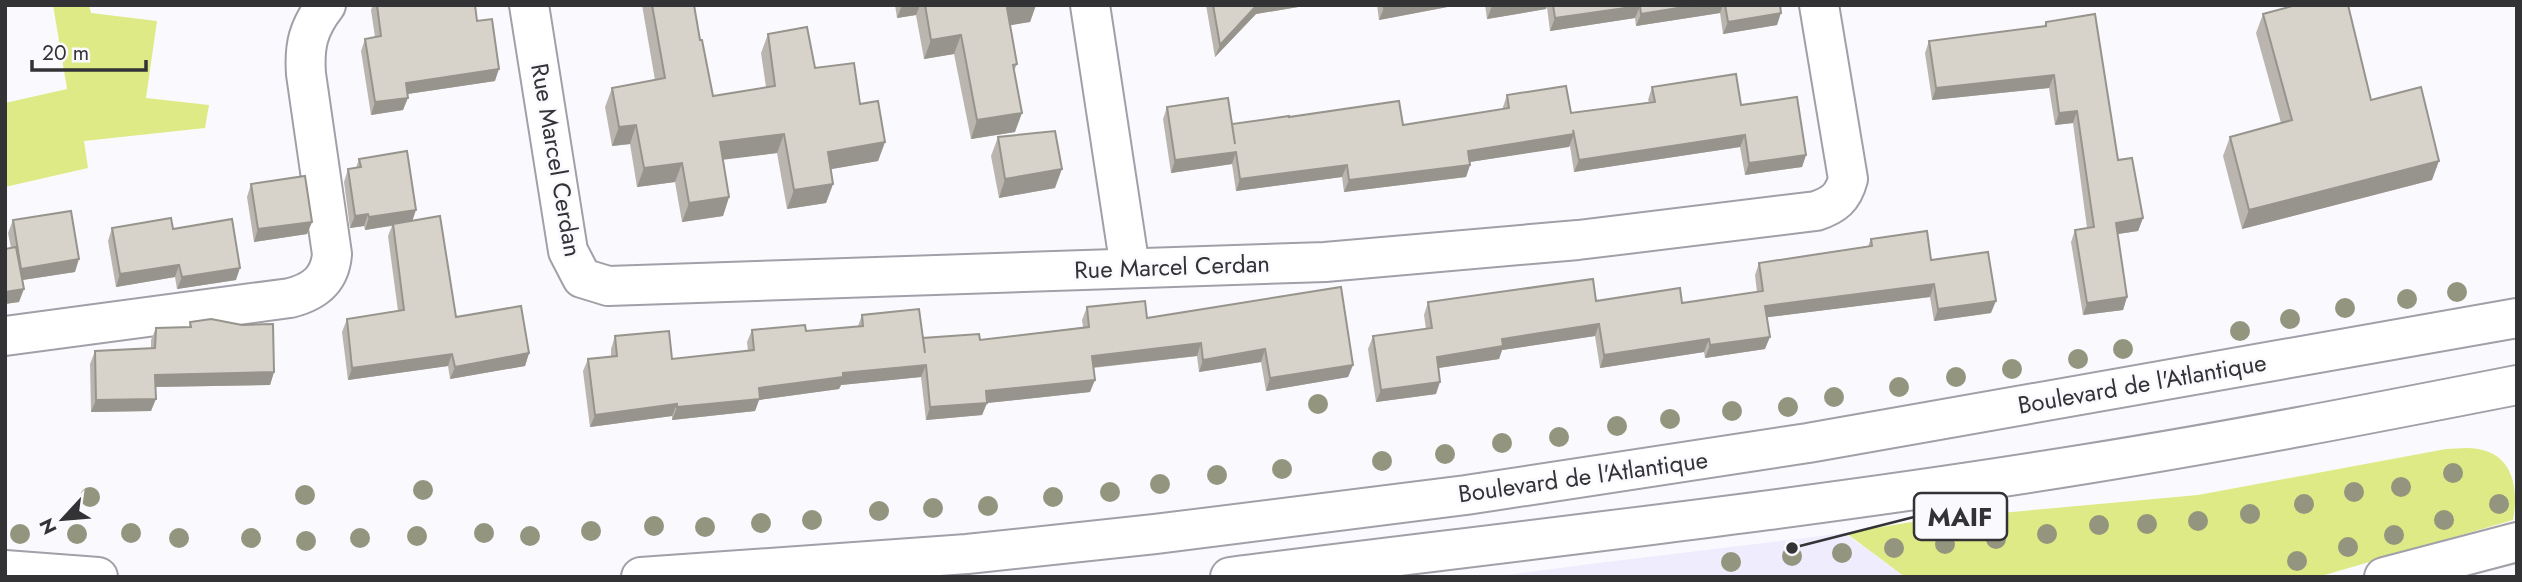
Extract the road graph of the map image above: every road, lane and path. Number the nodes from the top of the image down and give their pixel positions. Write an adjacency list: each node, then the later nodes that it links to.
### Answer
1 (326, 5): 7 (main road)
2 (529, 5): 5 (main road, Rue Marcel Cerdan)
3 (1090, 5): 5 (main road)
4 (1819, 5): 5 (main road, Rue Marcel Cerdan)
5 (1130, 268)
6 (2517, 318): 12 (main road, Boulevard de l'Atlantique)
7 (5, 336)
8 (2517, 385): 13 (main road)
9 (2517, 542): 14 (main road)
10 (5, 569): 11 (main road)
11 (98, 577)
12 (641, 577)
13 (1230, 577)
14 (2384, 577)

